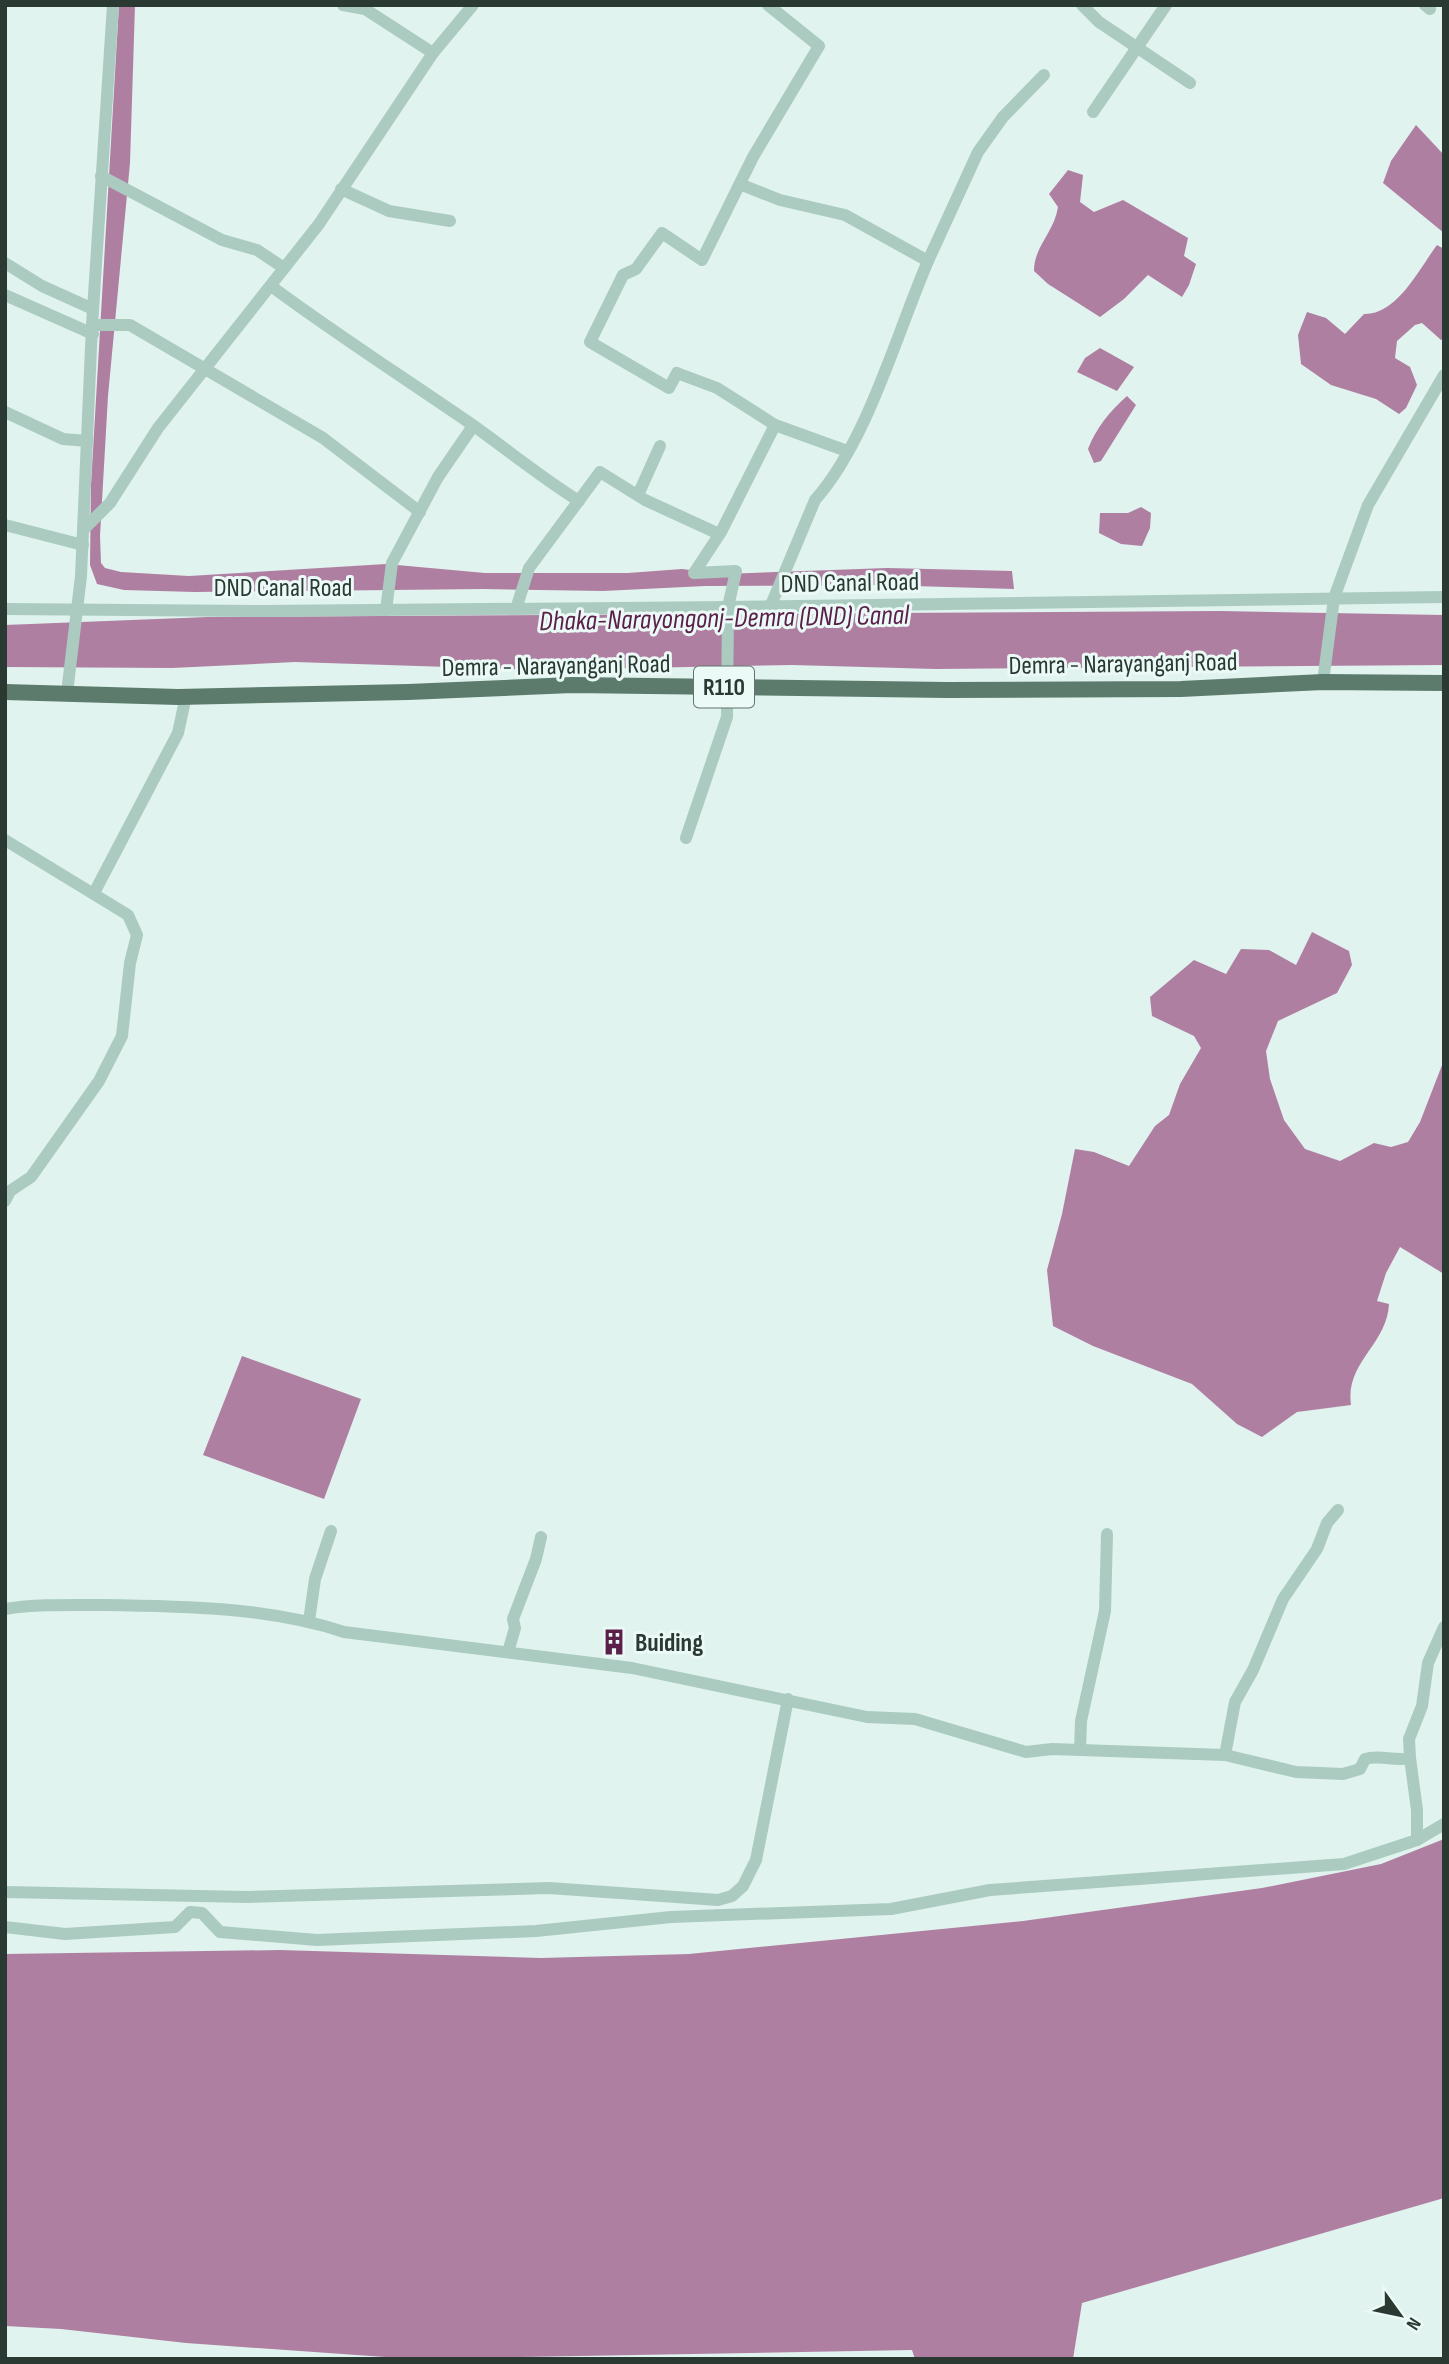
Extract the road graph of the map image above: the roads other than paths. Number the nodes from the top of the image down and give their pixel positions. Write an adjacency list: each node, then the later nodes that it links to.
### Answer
1 (113, 5): 12 (street)
2 (343, 5): 8 (street)
3 (473, 5): 8 (street)
4 (768, 5): 13 (street)
5 (1082, 5): 7 (street)
6 (1166, 5): 7 (street)
7 (1139, 48): 10 (street); 11 (street)
8 (433, 53): 14 (street)
9 (1044, 75): 16 (street)
10 (1190, 83)
11 (1093, 112)
12 (101, 176): 18 (street); 21 (street)
13 (742, 185): 16 (street); 26 (street)
14 (341, 190): 15 (street); 18 (street)
15 (450, 222)
16 (928, 261): 30 (street)
17 (5, 263): 21 (street)
18 (284, 268): 19 (street)
19 (271, 286): 23 (street); 27 (street)
20 (5, 295): 22 (street)
21 (93, 309): 22 (street)
22 (93, 330): 23 (street); 28 (street)
23 (205, 371): 33 (street); 35 (street)
24 (1444, 375): 39 (street)
25 (5, 412): 28 (street)
26 (775, 425): 30 (street); 36 (street)
27 (474, 426): 32 (street); 33 (street)
28 (88, 441): 35 (street)
29 (660, 446): 31 (street)
30 (847, 451): 40 (street)
31 (638, 495): 32 (street); 36 (street)
32 (579, 501): 44 (street)
33 (420, 512): 45 (street)
34 (5, 525): 37 (street)
35 (84, 529): 37 (street)
36 (719, 534): 41 (street)
37 (83, 545): 43 (street)
38 (1444, 597): 39 (street, DND Canal Road)
39 (1334, 598): 40 (street, DND Canal Road); 46 (street)
40 (771, 605): 41 (street, DND Canal Road)
41 (728, 607): 44 (street, DND Canal Road); 48 (street)
42 (5, 609): 43 (street, DND Canal Road)
43 (79, 609): 45 (street, DND Canal Road); 50 (street)
44 (516, 609): 45 (street, DND Canal Road)
45 (386, 610)
46 (1323, 682): 47 (main road, Demra - Narayanganj Road / R110); 48 (main road, Demra - Narayanganj Road / R110)
47 (1444, 682)
48 (726, 687): 51 (main road, Demra - Narayanganj Road / R110); 52 (street)
49 (5, 692): 50 (main road, Demra - Narayanganj Road / R110)
50 (68, 694): 51 (main road, Demra - Narayanganj Road / R110)
51 (186, 696): 54 (street)
52 (686, 838)
53 (5, 840): 54 (street)
54 (94, 894): 55 (street)
55 (5, 1201)
56 (1338, 1510): 66 (street)
57 (331, 1531): 61 (street)
58 (1107, 1534): 65 (street)
59 (541, 1537): 63 (street)
60 (5, 1609): 61 (street)
61 (309, 1621): 63 (street)
62 (1444, 1627): 67 (street)
63 (508, 1652): 64 (street)
64 (788, 1699): 65 (street); 70 (street)
65 (1080, 1750): 66 (street)
66 (1225, 1755): 67 (street)
67 (1410, 1758): 69 (street)
68 (1444, 1824): 69 (street)
69 (1417, 1840): 71 (street)
70 (5, 1892)
71 (5, 1927)

